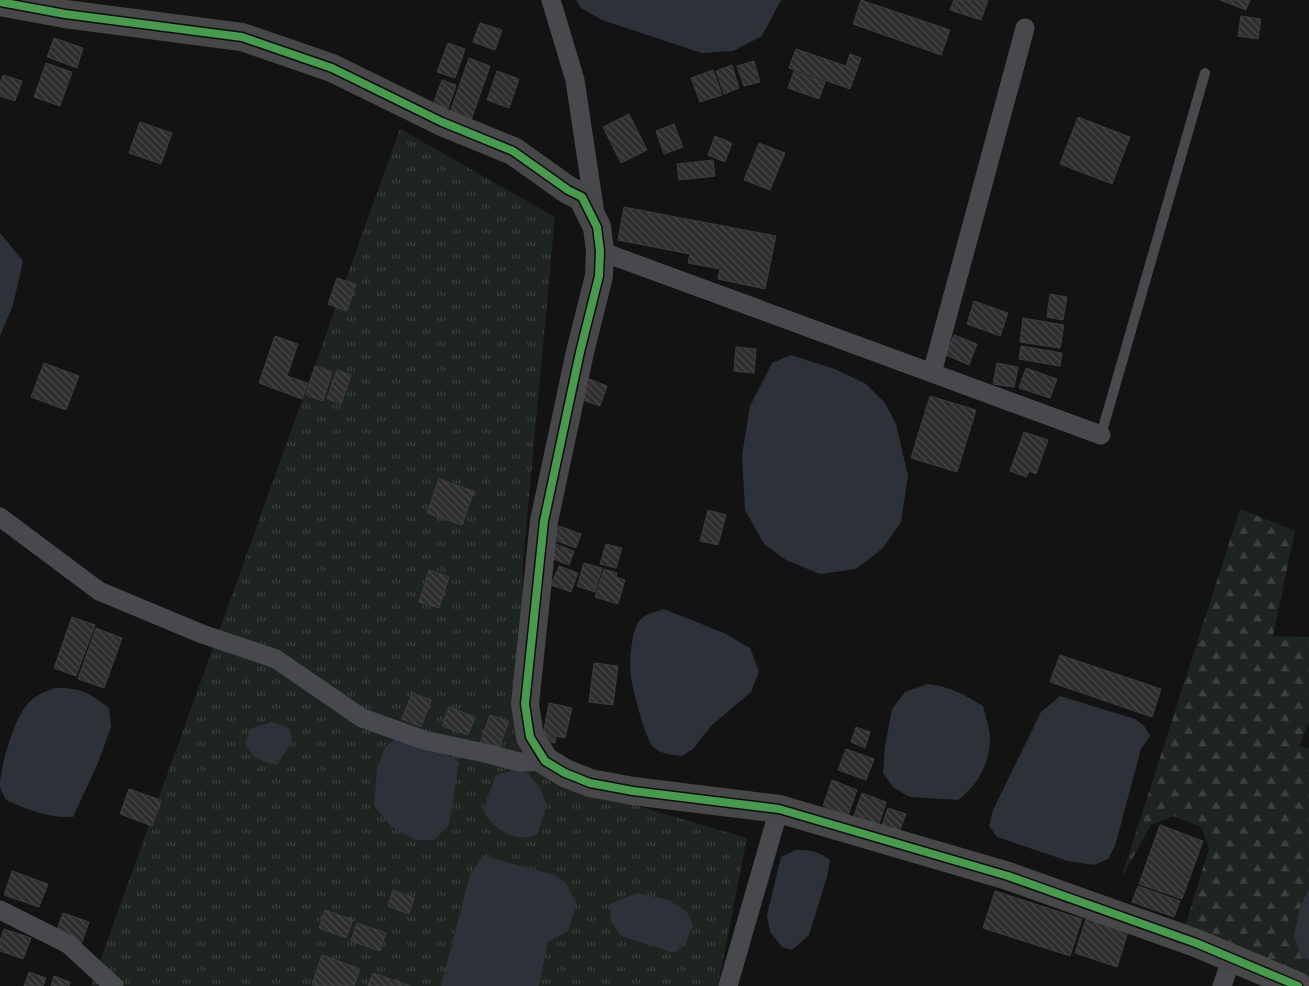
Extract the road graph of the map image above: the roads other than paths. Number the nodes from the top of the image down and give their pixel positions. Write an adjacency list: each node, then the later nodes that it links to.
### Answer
1 (551, 0): 5 (street)
2 (0, 2): 5 (street)
3 (1025, 28): 6 (street)
4 (1204, 73): 7 (lane)
5 (599, 239): 6 (street); 9 (street)
6 (932, 373): 7 (street)
7 (1102, 435)
8 (0, 517): 9 (street)
9 (545, 761): 10 (street)
10 (779, 809): 12 (street); 14 (street)
11 (0, 910): 13 (street)
12 (1232, 958): 15 (street); 16 (street)
13 (114, 986)
14 (728, 986)
15 (1222, 986)
16 (1298, 986)

